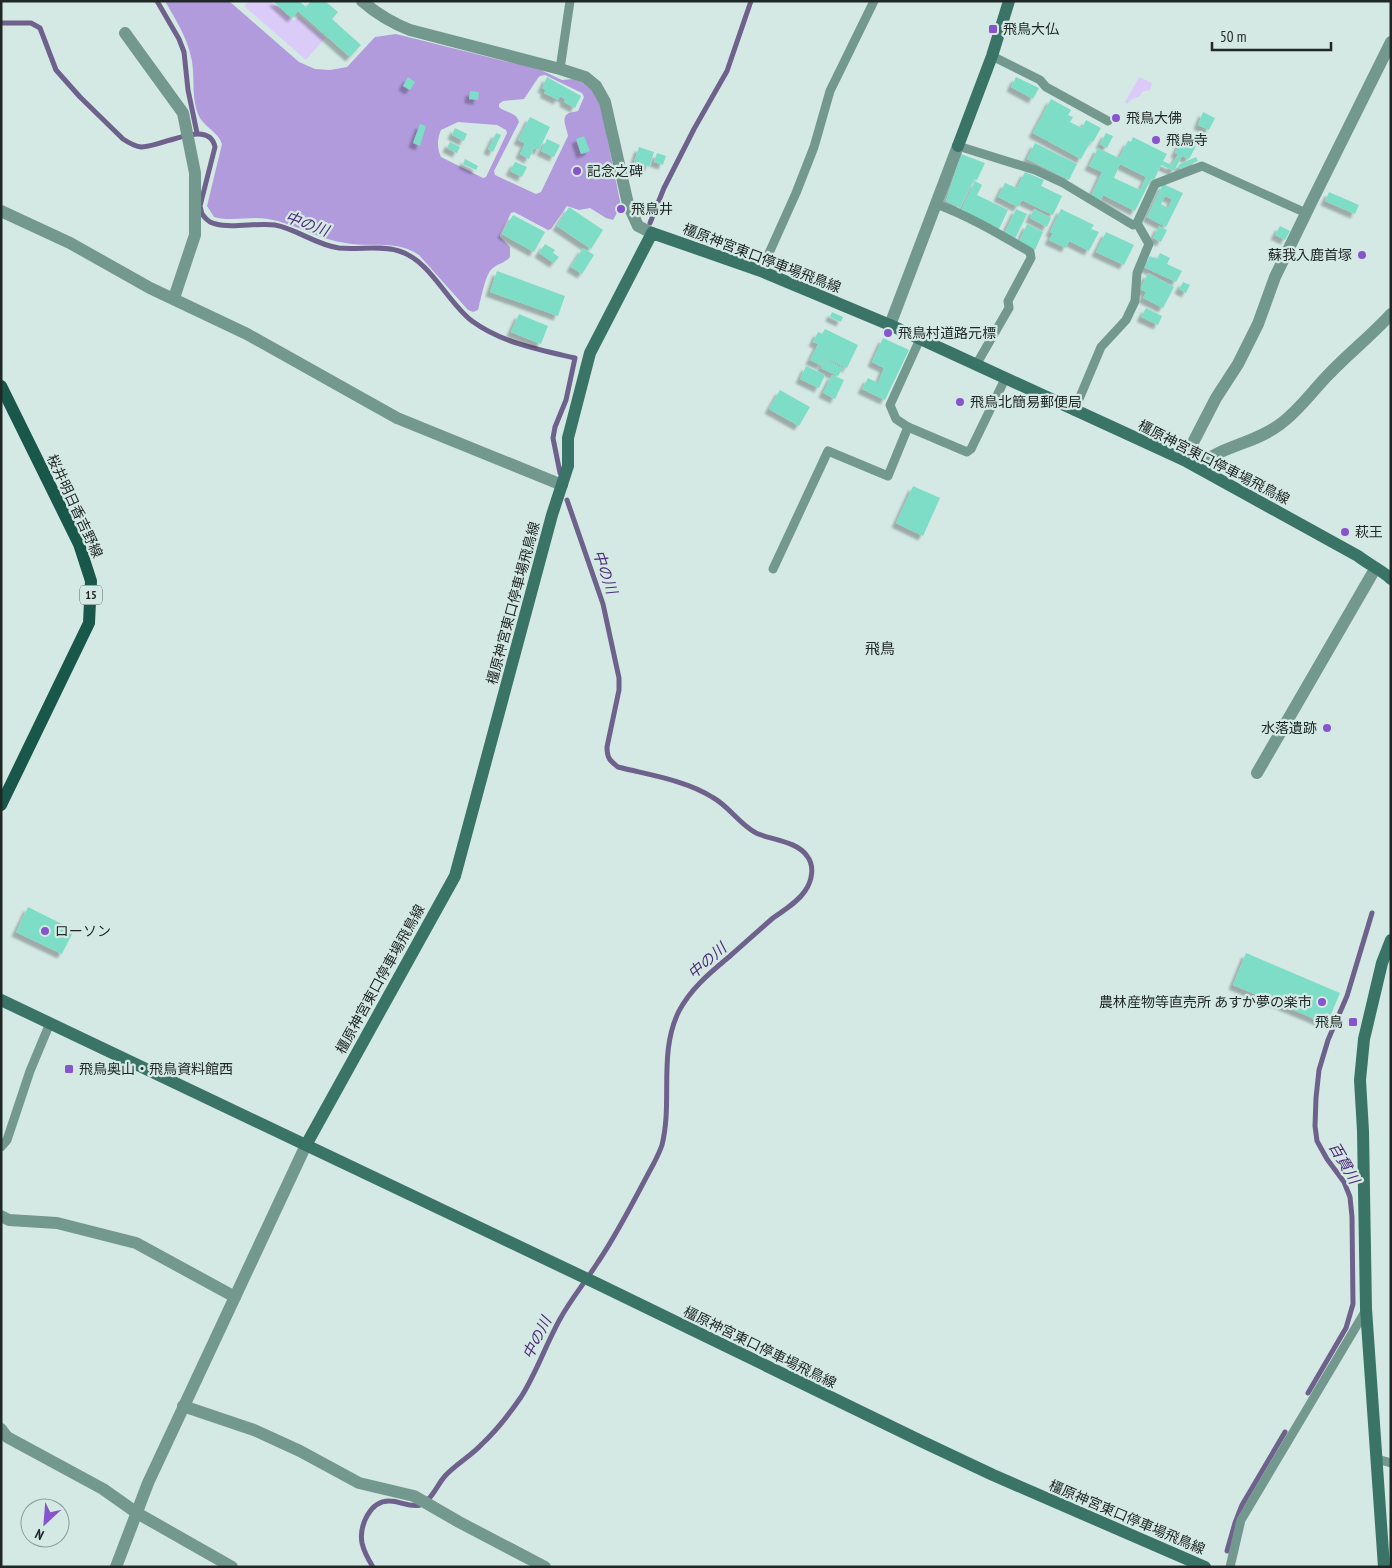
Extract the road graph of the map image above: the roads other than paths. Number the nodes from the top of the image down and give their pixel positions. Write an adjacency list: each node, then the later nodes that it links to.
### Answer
1 (362, 1): 8 (street)
2 (570, 1): 8 (lane)
3 (874, 1): 16 (lane)
4 (1009, 1): 7 (main road)
5 (125, 33): 17 (street)
6 (1391, 42): 13 (street)
7 (992, 56): 9 (lane); 10 (main road)
8 (560, 69): 15 (street)
9 (1108, 121)
10 (958, 146): 11 (street); 14 (lane)
11 (936, 204): 19 (street); 21 (lane)
12 (1, 211): 17 (street)
13 (1306, 213): 14 (lane); 26 (street)
14 (1137, 223): 24 (lane)
15 (652, 233): 16 (main road, 橿原神宮東口停車場飛鳥線); 28 (main road, 橿原神宮東口停車場飛鳥線)
16 (762, 271): 19 (main road, 橿原神宮東口停車場飛鳥線)
17 (174, 298): 28 (street)
18 (1391, 314): 27 (street)
19 (890, 325): 20 (main road, 橿原神宮東口停車場飛鳥線)
20 (920, 339): 21 (main road, 橿原神宮東口停車場飛鳥線); 25 (lane)
21 (976, 365): 22 (main road, 橿原神宮東口停車場飛鳥線)
22 (1005, 379): 24 (main road, 橿原神宮東口停車場飛鳥線); 25 (lane)
23 (1, 386): 33 (main road, 桜井明日香吉野線 / 15)
24 (1074, 411): 26 (main road, 橿原神宮東口停車場飛鳥線)
25 (908, 427): 29 (lane)
26 (1184, 460): 27 (main road, 橿原神宮東口停車場飛鳥線)
27 (1197, 467): 30 (main road, 橿原神宮東口停車場飛鳥線)
28 (562, 485): 38 (main road, 橿原神宮東口停車場飛鳥線)
29 (773, 569)
30 (1375, 569): 31 (main road, 橿原神宮東口停車場飛鳥線); 32 (street)
31 (1391, 579)
32 (1257, 774)
33 (1, 805)
34 (1391, 940): 35 (main road)
35 (1386, 965): 42 (main road)
36 (1, 1000): 37 (main road, 橿原神宮東口停車場飛鳥線)
37 (50, 1023): 38 (main road, 橿原神宮東口停車場飛鳥線); 39 (lane)
38 (306, 1145): 41 (street); 51 (main road, 橿原神宮東口停車場飛鳥線)
39 (1, 1147)
40 (1, 1216): 41 (street)
41 (235, 1297): 43 (street)
42 (1366, 1309): 45 (main road); 52 (lane)
43 (183, 1406): 47 (street); 50 (street)
44 (1, 1429): 47 (street)
45 (1377, 1459): 46 (lane); 53 (main road)
46 (1391, 1463)
47 (137, 1513): 48 (street); 49 (street)
48 (116, 1567)
49 (232, 1567)
50 (545, 1567)
51 (1205, 1567)
52 (1230, 1567)
53 (1384, 1567)

